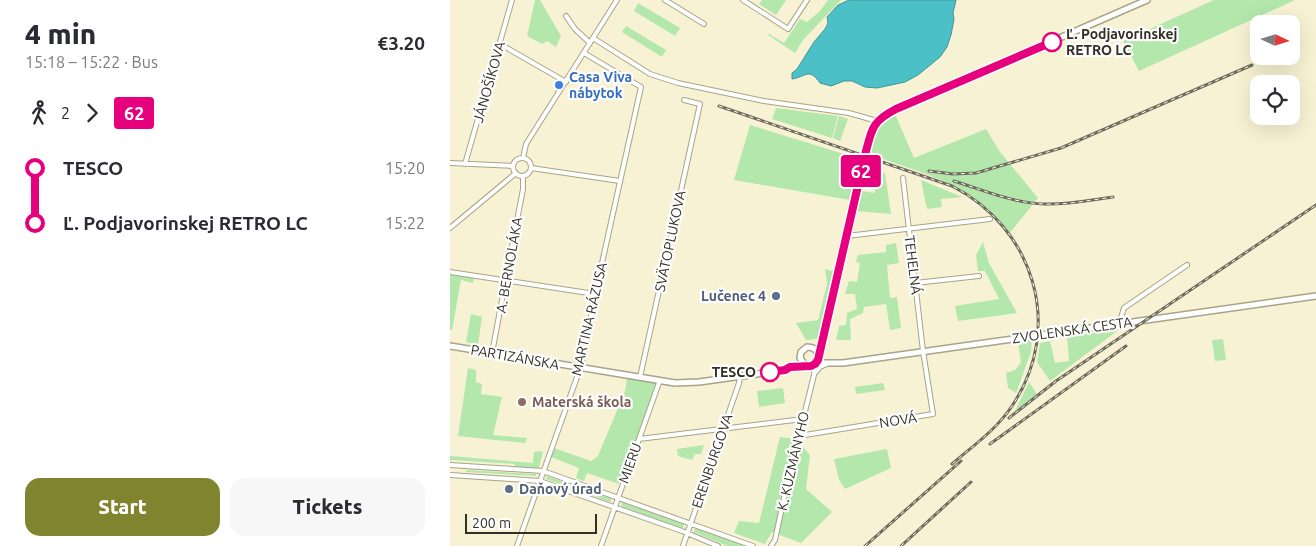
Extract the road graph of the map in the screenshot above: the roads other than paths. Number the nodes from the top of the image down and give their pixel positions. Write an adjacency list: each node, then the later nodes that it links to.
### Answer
1 (512, 0): 11 (street, JÁNOŠÍKOVA)
2 (617, 0): 9 (street)
3 (665, 0): 8 (street)
4 (743, 0): 5 (street)
5 (807, 0)
6 (1146, 0): 15 (street)
7 (566, 16): 10 (street)
8 (704, 24)
9 (593, 38): 10 (street); 15 (street)
10 (590, 43): 12 (street)
11 (500, 44): 13 (street); 18 (street, JÁNOŠÍKOVA)
12 (584, 53): 13 (street); 24 (street, MARTINA RÁZUSA)
13 (566, 82): 16 (street)
14 (684, 100): 50 (street, SVÄTOPLUKOVA)
15 (877, 121): 28 (street)
16 (523, 158): 19 (street); 20 (street)
17 (450, 163): 18 (street)
18 (465, 164): 19 (street)
19 (513, 166): 21 (street)
20 (531, 168): 22 (street); 24 (street)
21 (516, 174): 22 (street); 26 (street)
22 (523, 176): 32 (street, A. BERNOLÁKA)
23 (902, 178): 27 (street, TEHELNÁ)
24 (620, 181): 34 (street, MARTINA RÁZUSA)
25 (990, 219): 27 (street)
26 (450, 228)
27 (908, 228): 28 (street); 33 (street, TEHELNÁ)
28 (847, 236): 37 (street)
29 (1187, 265): 36 (street)
30 (450, 272): 32 (street)
31 (979, 276): 33 (street)
32 (507, 280): 34 (street); 41 (street, A. BERNOLÁKA)
33 (915, 283): 40 (street, TEHELNÁ)
34 (595, 294): 48 (street, MARTINA RÁZUSA)
35 (1316, 296): 36 (street, ZVOLENSKÁ CESTA)
36 (1118, 324): 40 (street, ZVOLENSKÁ CESTA)
37 (821, 340): 39 (street); 43 (street)
38 (450, 346): 41 (street, PARTIZÁNSKA)
39 (812, 348): 42 (street); 43 (street)
40 (923, 351): 45 (street, ZVOLENSKÁ CESTA); 55 (street, NOVÁ)
41 (492, 353): 48 (street, PARTIZÁNSKA)
42 (800, 355): 46 (street); 47 (street)
43 (818, 355): 44 (street); 45 (street)
44 (815, 363): 45 (street, ZVOLENSKÁ CESTA); 46 (street, ZVOLENSKÁ CESTA); 49 (street, K. KUZMÁNYHO)
45 (828, 364): 49 (street)
46 (807, 365): 47 (street, ZVOLENSKÁ CESTA); 49 (street)
47 (790, 367): 51 (street, ZVOLENSKÁ CESTA)
48 (580, 368): 50 (street, ZVOLENSKÁ CESTA); 59 (street, MARTINA RÁZUSA)
49 (814, 375): 53 (street, K. KUZMÁNYHO)
50 (640, 377): 52 (street, ZVOLENSKÁ CESTA)
51 (740, 377): 52 (street, ZVOLENSKÁ CESTA); 54 (street, ERENBURGOVA)
52 (660, 380): 56 (street, MIERU)
53 (803, 419): 54 (street); 55 (street, K. KUZMÁNYHO)
54 (724, 428): 56 (street); 65 (street, ERENBURGOVA)
55 (799, 436): 72 (street, K. KUZMÁNYHO)
56 (639, 439): 63 (street, MIERU)
57 (450, 465): 58 (street)
58 (460, 466): 59 (street); 61 (street)
59 (543, 471): 62 (street, MARTINA RÁZUSA); 63 (street)
60 (450, 475): 61 (street)
61 (460, 475): 62 (street)
62 (540, 481): 64 (street); 67 (street, MARTINA RÁZUSA)
63 (618, 498): 64 (street, MIERU); 65 (street)
64 (615, 507): 66 (street); 68 (street, MIERU)
65 (691, 524): 66 (street, ERENBURGOVA); 71 (street)
66 (688, 533): 69 (street, ERENBURGOVA); 70 (street)
67 (517, 546)
68 (601, 546)
69 (683, 546)
70 (718, 546)
71 (753, 546)
72 (771, 546)

